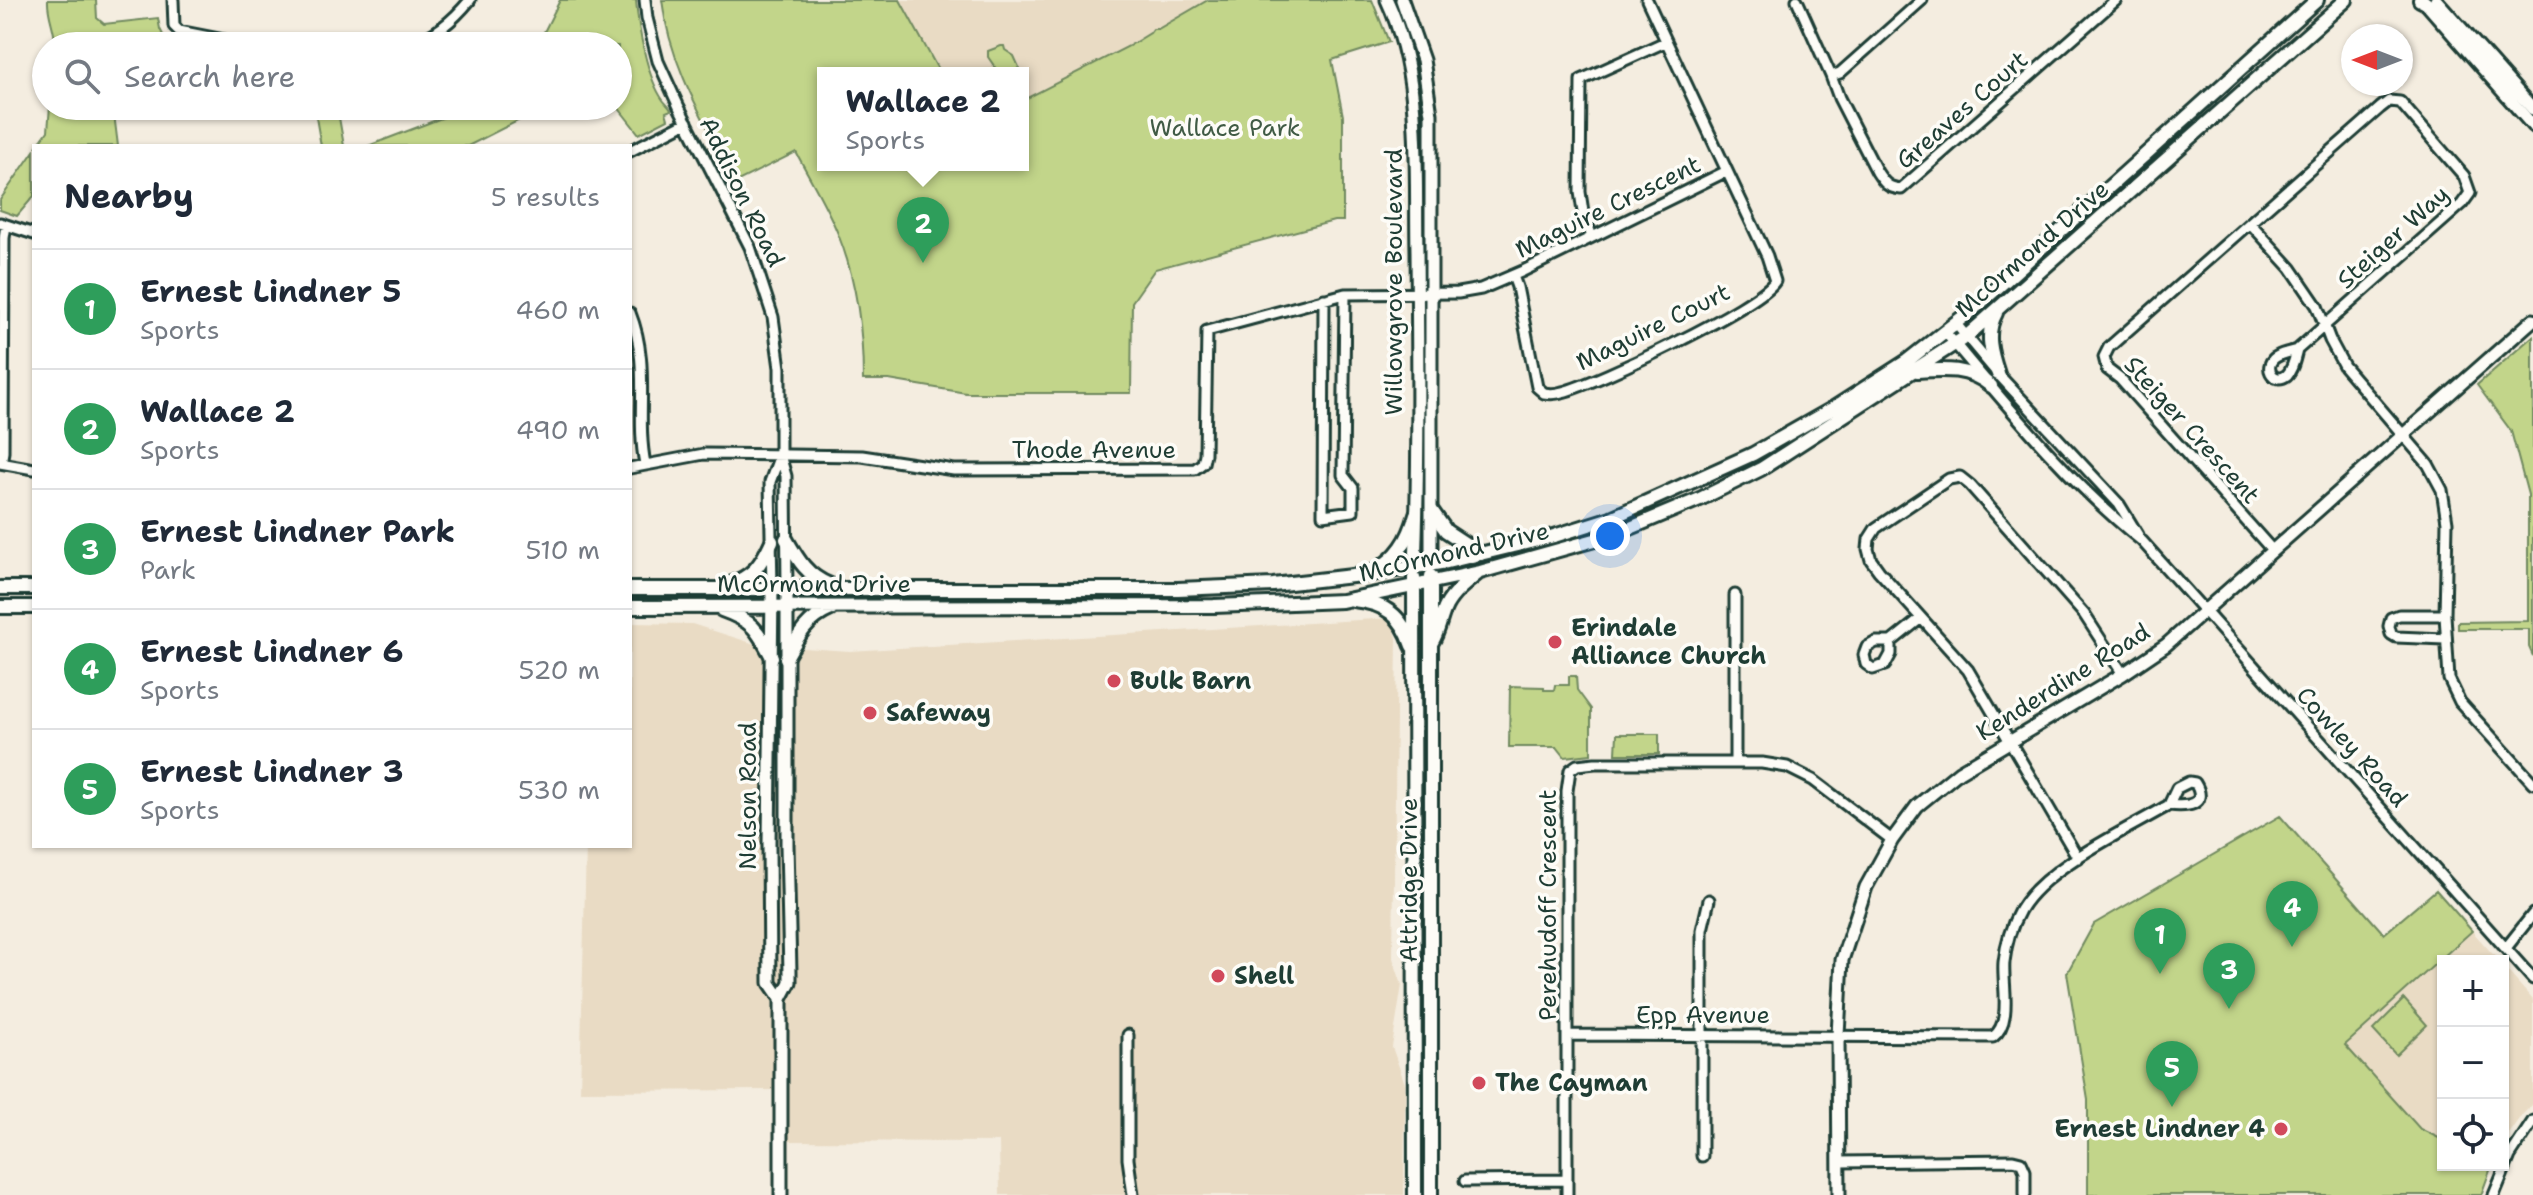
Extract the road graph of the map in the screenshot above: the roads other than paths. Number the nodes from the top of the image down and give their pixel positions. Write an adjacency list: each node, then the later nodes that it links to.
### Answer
1 (173, 0): 14 (street)
2 (470, 0): 15 (street)
3 (645, 0): 19 (street, Addison Road)
4 (1647, 0): 16 (street, Maguire Crescent)
5 (1797, 0): 17 (street)
6 (1922, 0): 17 (street)
7 (2116, 0): 17 (street, Greaves Court)
8 (2317, 0): 36 (main road, McOrmond Drive)
9 (2352, 0): 12 (main road, McOrmond Drive)
10 (2426, 1): 18 (street); 20 (street)
11 (1407, 2): 13 (street); 30 (street, Willowgrove Boulevard)
12 (2341, 4): 32 (main road, McOrmond Drive)
13 (1389, 5): 29 (street, Willowgrove Boulevard)
14 (184, 32)
15 (437, 32)
16 (1665, 42): 22 (street, Maguire Crescent); 26 (street)
17 (1831, 76)
18 (2533, 109)
19 (687, 122): 21 (street); 44 (street, Addison Road)
20 (2533, 126)
21 (632, 150)
22 (1727, 171): 26 (street, Maguire Crescent); 27 (street, Maguire Court)
23 (2250, 223): 35 (street); 35 (street, Steiger Way); 54 (street, Steiger Crescent)
24 (3, 224): 25 (street); 45 (street)
25 (32, 233)
26 (1592, 237): 27 (street, Maguire Crescent)
27 (1513, 276): 30 (street, Maguire Crescent)
28 (1345, 294): 29 (street, Thode Avenue); 31 (street, Thode Avenue); 31 (street)
29 (1417, 294): 30 (street, Maguire Crescent); 50 (street, Willowgrove Boulevard)
30 (1431, 294): 49 (street, Willowgrove Boulevard)
31 (1324, 299): 44 (street, Thode Avenue)
32 (1999, 308): 37 (main road, McOrmond Drive); 41 (main road)
33 (632, 319): 46 (street)
34 (2533, 320): 43 (street, Kenderdine Road)
35 (2324, 326): 39 (street); 43 (street)
36 (1950, 328): 37 (street, Cowley Road); 38 (street, Cowley Road); 55 (main road, McOrmond Drive)
37 (1967, 336): 38 (main road, McOrmond Drive); 41 (street, Cowley Road)
38 (1955, 344): 40 (main road, McOrmond Drive); 42 (street, Cowley Road)
39 (2297, 350)
40 (1914, 372): 42 (main road); 58 (main road, McOrmond Drive)
41 (1998, 374): 53 (street, Cowley Road)
42 (1991, 386): 53 (street, Cowley Road)
43 (2403, 435): 54 (street, Kenderdine Road); 81 (street)
44 (780, 455): 46 (street); 51 (street, Addison Road); 52 (street, Addison Road)
45 (0, 463): 48 (street)
46 (645, 464): 47 (street)
47 (632, 467)
48 (32, 469)
49 (1432, 511): 55 (main road); 56 (street, Willowgrove Boulevard)
50 (1416, 514): 57 (street, Willowgrove Boulevard); 59 (main road)
51 (786, 539): 64 (main road); 69 (street, Addison Road)
52 (772, 541): 67 (main road); 68 (street, Addison Road)
53 (2142, 541): 80 (street, Cowley Road)
54 (2273, 551): 80 (street, Kenderdine Road)
55 (1481, 554): 56 (main road, McOrmond Drive)
56 (1431, 564): 57 (main road, McOrmond Drive); 60 (main road, Attridge Drive)
57 (1415, 567): 59 (main road, McOrmond Drive); 61 (main road, Attridge Drive)
58 (1480, 572): 60 (main road, McOrmond Drive); 84 (main road)
59 (1370, 574): 65 (main road, McOrmond Drive)
60 (1431, 580): 61 (main road, McOrmond Drive); 84 (main road, Attridge Drive)
61 (1414, 584): 71 (main road, McOrmond Drive); 86 (main road, Attridge Drive)
62 (0, 588): 63 (main road)
63 (32, 588)
64 (836, 588): 65 (main road, McOrmond Drive); 69 (main road, McOrmond Drive)
65 (1099, 588): 72 (main road)
66 (632, 589): 67 (main road, McOrmond Drive)
67 (712, 589): 68 (main road, McOrmond Drive)
68 (772, 589): 69 (main road, McOrmond Drive); 73 (street, Nelson Road)
69 (787, 589): 74 (street, Nelson Road)
70 (1735, 595): 91 (street)
71 (1342, 601): 72 (main road, McOrmond Drive); 86 (main road)
72 (1071, 605): 75 (main road, McOrmond Drive)
73 (772, 606): 74 (main road, McOrmond Drive); 79 (main road, McOrmond Drive); 87 (street, Nelson Road)
74 (786, 606): 75 (main road, McOrmond Drive); 88 (street, Nelson Road)
75 (838, 606): 88 (main road)
76 (0, 607): 77 (main road)
77 (32, 607)
78 (632, 607): 79 (main road, McOrmond Drive)
79 (712, 607): 87 (main road)
80 (2203, 610): 89 (street, Kenderdine Road); 98 (street, Cowley Road)
81 (2445, 615): 83 (street); 83 (street)
82 (1921, 618): 85 (street); 89 (street); 90 (street)
83 (2445, 639): 92 (street)
84 (1432, 642): 113 (main road, Attridge Drive)
85 (1891, 642)
86 (1415, 655): 112 (main road, Attridge Drive)
87 (772, 657): 100 (street, Nelson Road)
88 (786, 658): 100 (street, Nelson Road)
89 (2123, 674): 90 (street, Kenderdine Road)
90 (2011, 740): 94 (street, Kenderdine Road); 95 (street)
91 (1735, 763): 94 (street, Perehudoff Crescent); 102 (street, Perehudoff Crescent)
92 (2533, 783)
93 (2169, 805): 95 (street)
94 (1892, 840): 104 (street, Kenderdine Road)
95 (2078, 858): 104 (street, Epp Avenue)
96 (1709, 900): 103 (street)
97 (2533, 914): 98 (street)
98 (2506, 948): 99 (street, Cowley Road)
99 (2533, 979)
100 (781, 999): 110 (street, Nelson Road)
101 (1128, 1035): 111 (street)
102 (1568, 1035): 103 (street, Epp Avenue); 108 (street, Perehudoff Crescent)
103 (1701, 1035): 104 (street, Epp Avenue); 106 (street)
104 (1838, 1035): 107 (street, Kenderdine Road)
105 (2533, 1121): 117 (street)
106 (1702, 1156)
107 (1839, 1162): 115 (street, Kenderdine Road); 116 (street)
108 (1567, 1180): 109 (street); 114 (street, Perehudoff Crescent)
109 (1465, 1181)
110 (781, 1195)
111 (1133, 1195)
112 (1415, 1195)
113 (1431, 1195)
114 (1567, 1195)
115 (1839, 1195)
116 (2025, 1195)
117 (2494, 1195)

